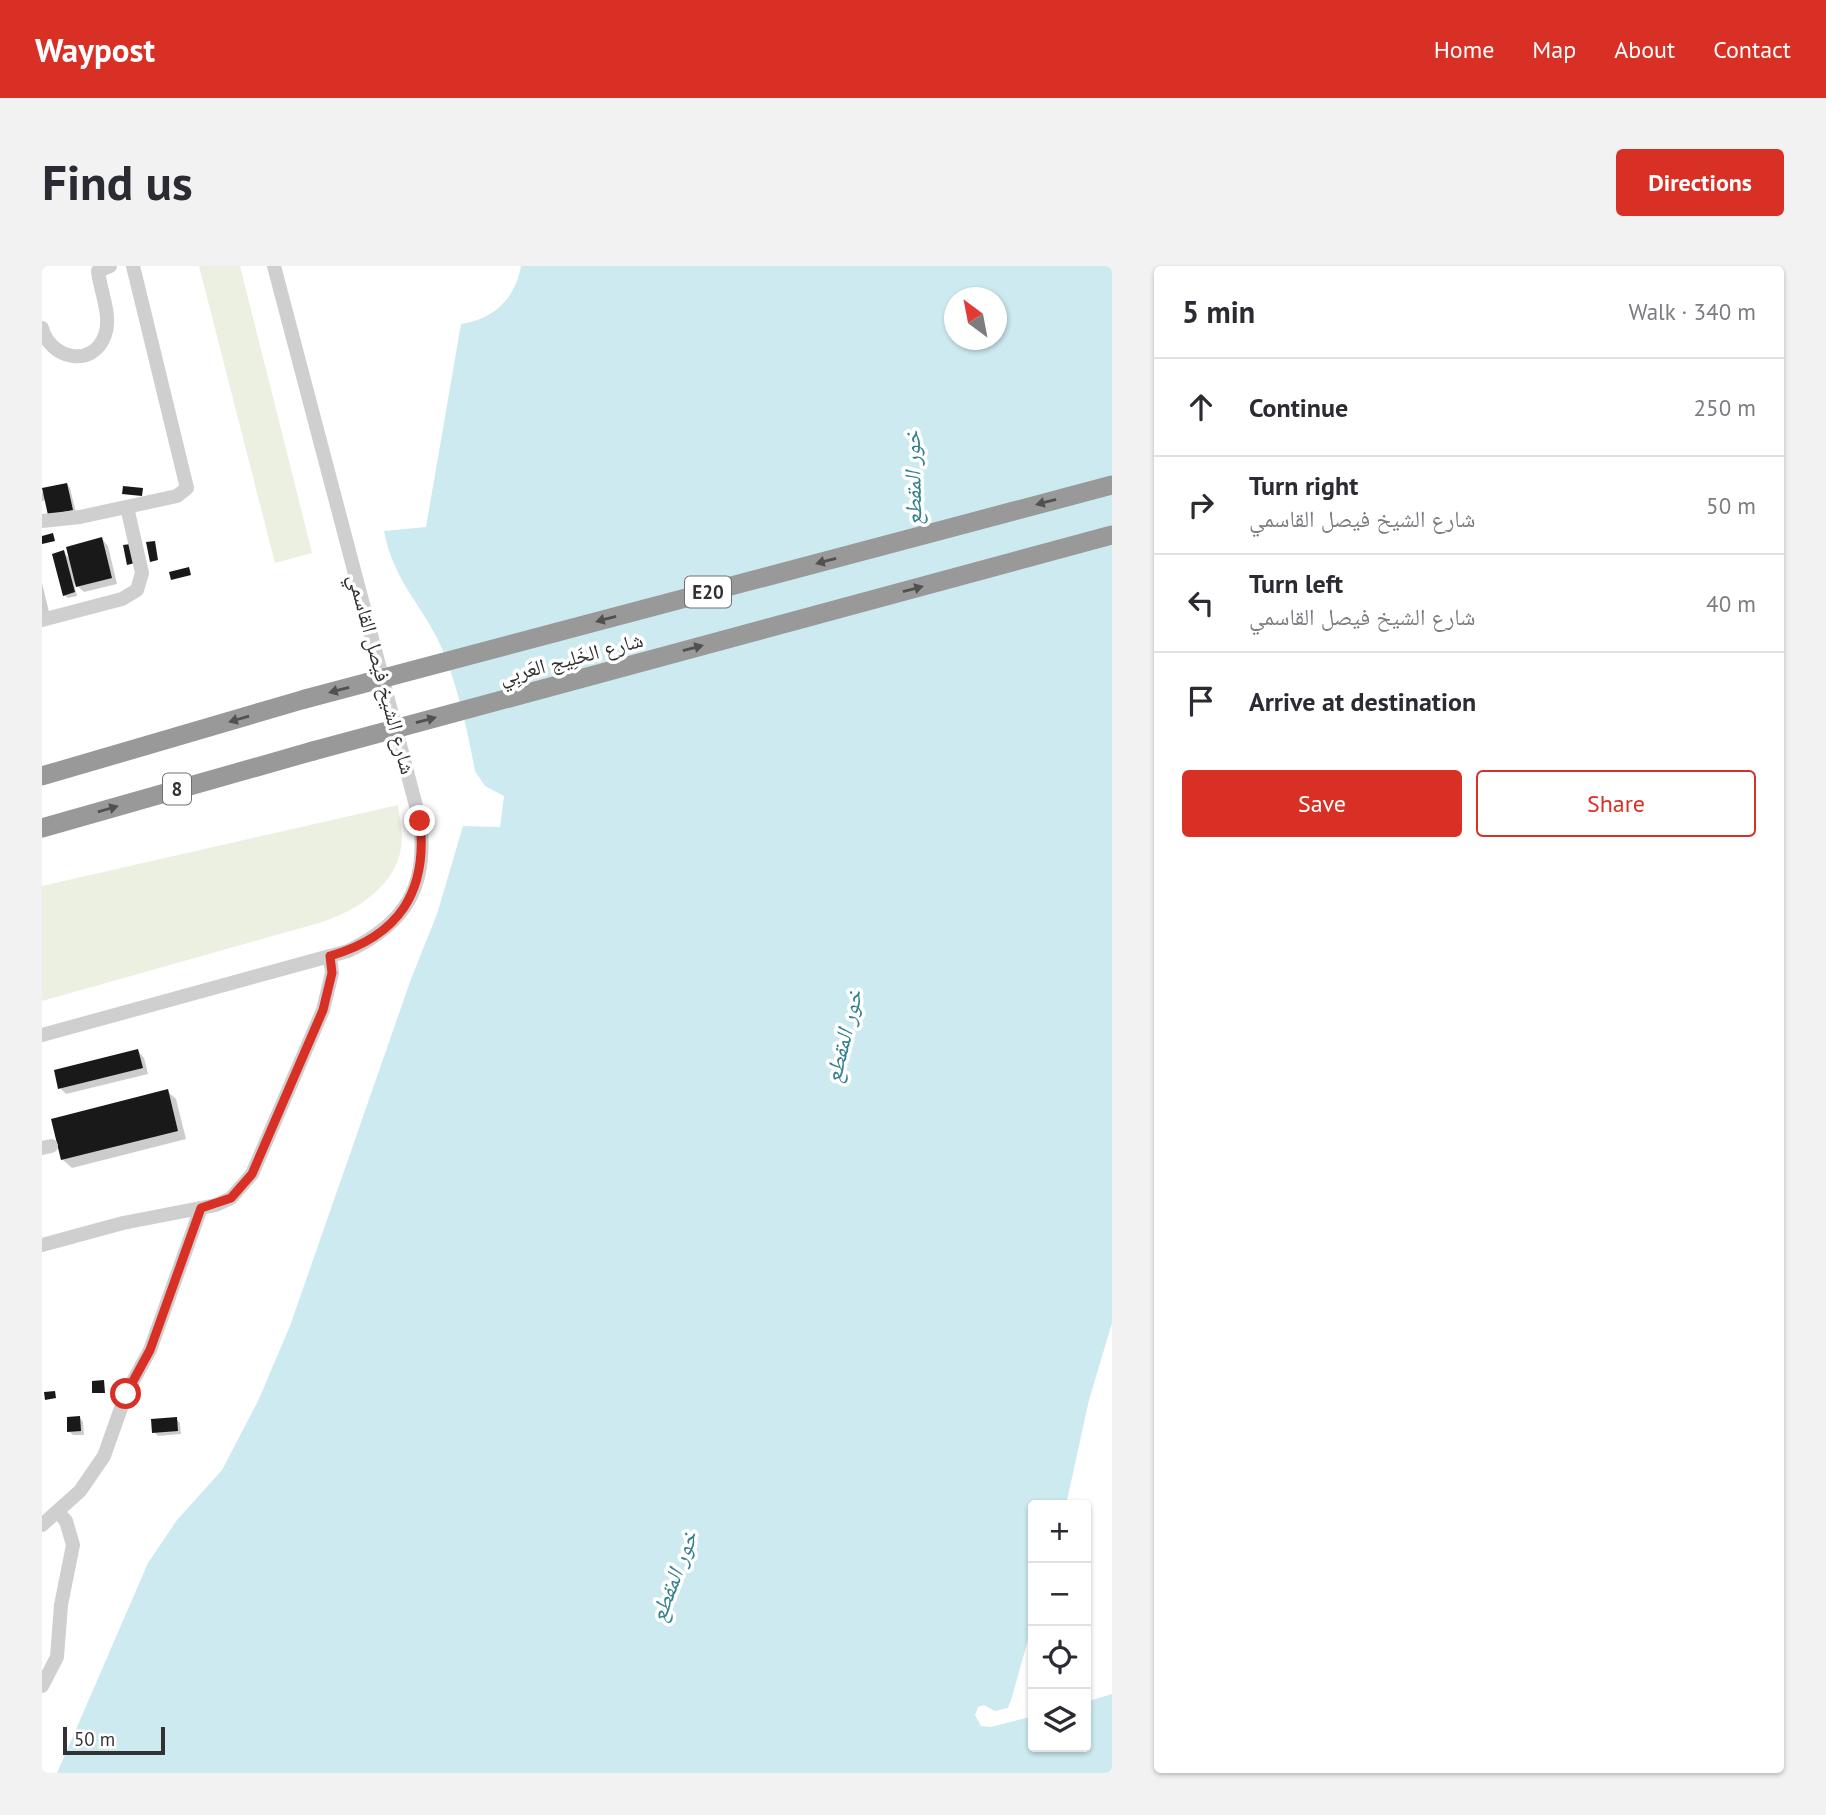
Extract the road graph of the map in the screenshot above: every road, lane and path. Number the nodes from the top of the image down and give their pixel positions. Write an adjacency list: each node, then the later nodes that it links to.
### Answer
1 (110, 266): 4 (street)
2 (133, 266): 6 (street)
3 (274, 266): 14 (street, شارع الشيخ فيصل القاسمي)
4 (42, 328)
5 (1112, 485): 10 (highway, شارع الخَلِيج العَربِي / E20, one-way to 10, bridge)
6 (127, 507): 7 (street); 9 (street)
7 (42, 521)
8 (1112, 535): 11 (highway, شارع الخَلِيج العَربِي / E20, one-way to 8, bridge)
9 (42, 620)
10 (305, 699): 12 (highway, شارع الخَلِيج العَربِي / 8, one-way to 12)
11 (313, 751): 13 (highway, شارع الخَلِيج العَربِي / 8, one-way to 11)
12 (42, 774)
13 (42, 828)
14 (330, 956): 15 (street, شارع الشيخ فيصل القاسمي); 16 (street)
15 (42, 1035)
16 (201, 1208): 17 (street); 18 (street)
17 (42, 1245)
18 (58, 1512): 19 (street); 20 (street)
19 (42, 1525)
20 (42, 1686)

